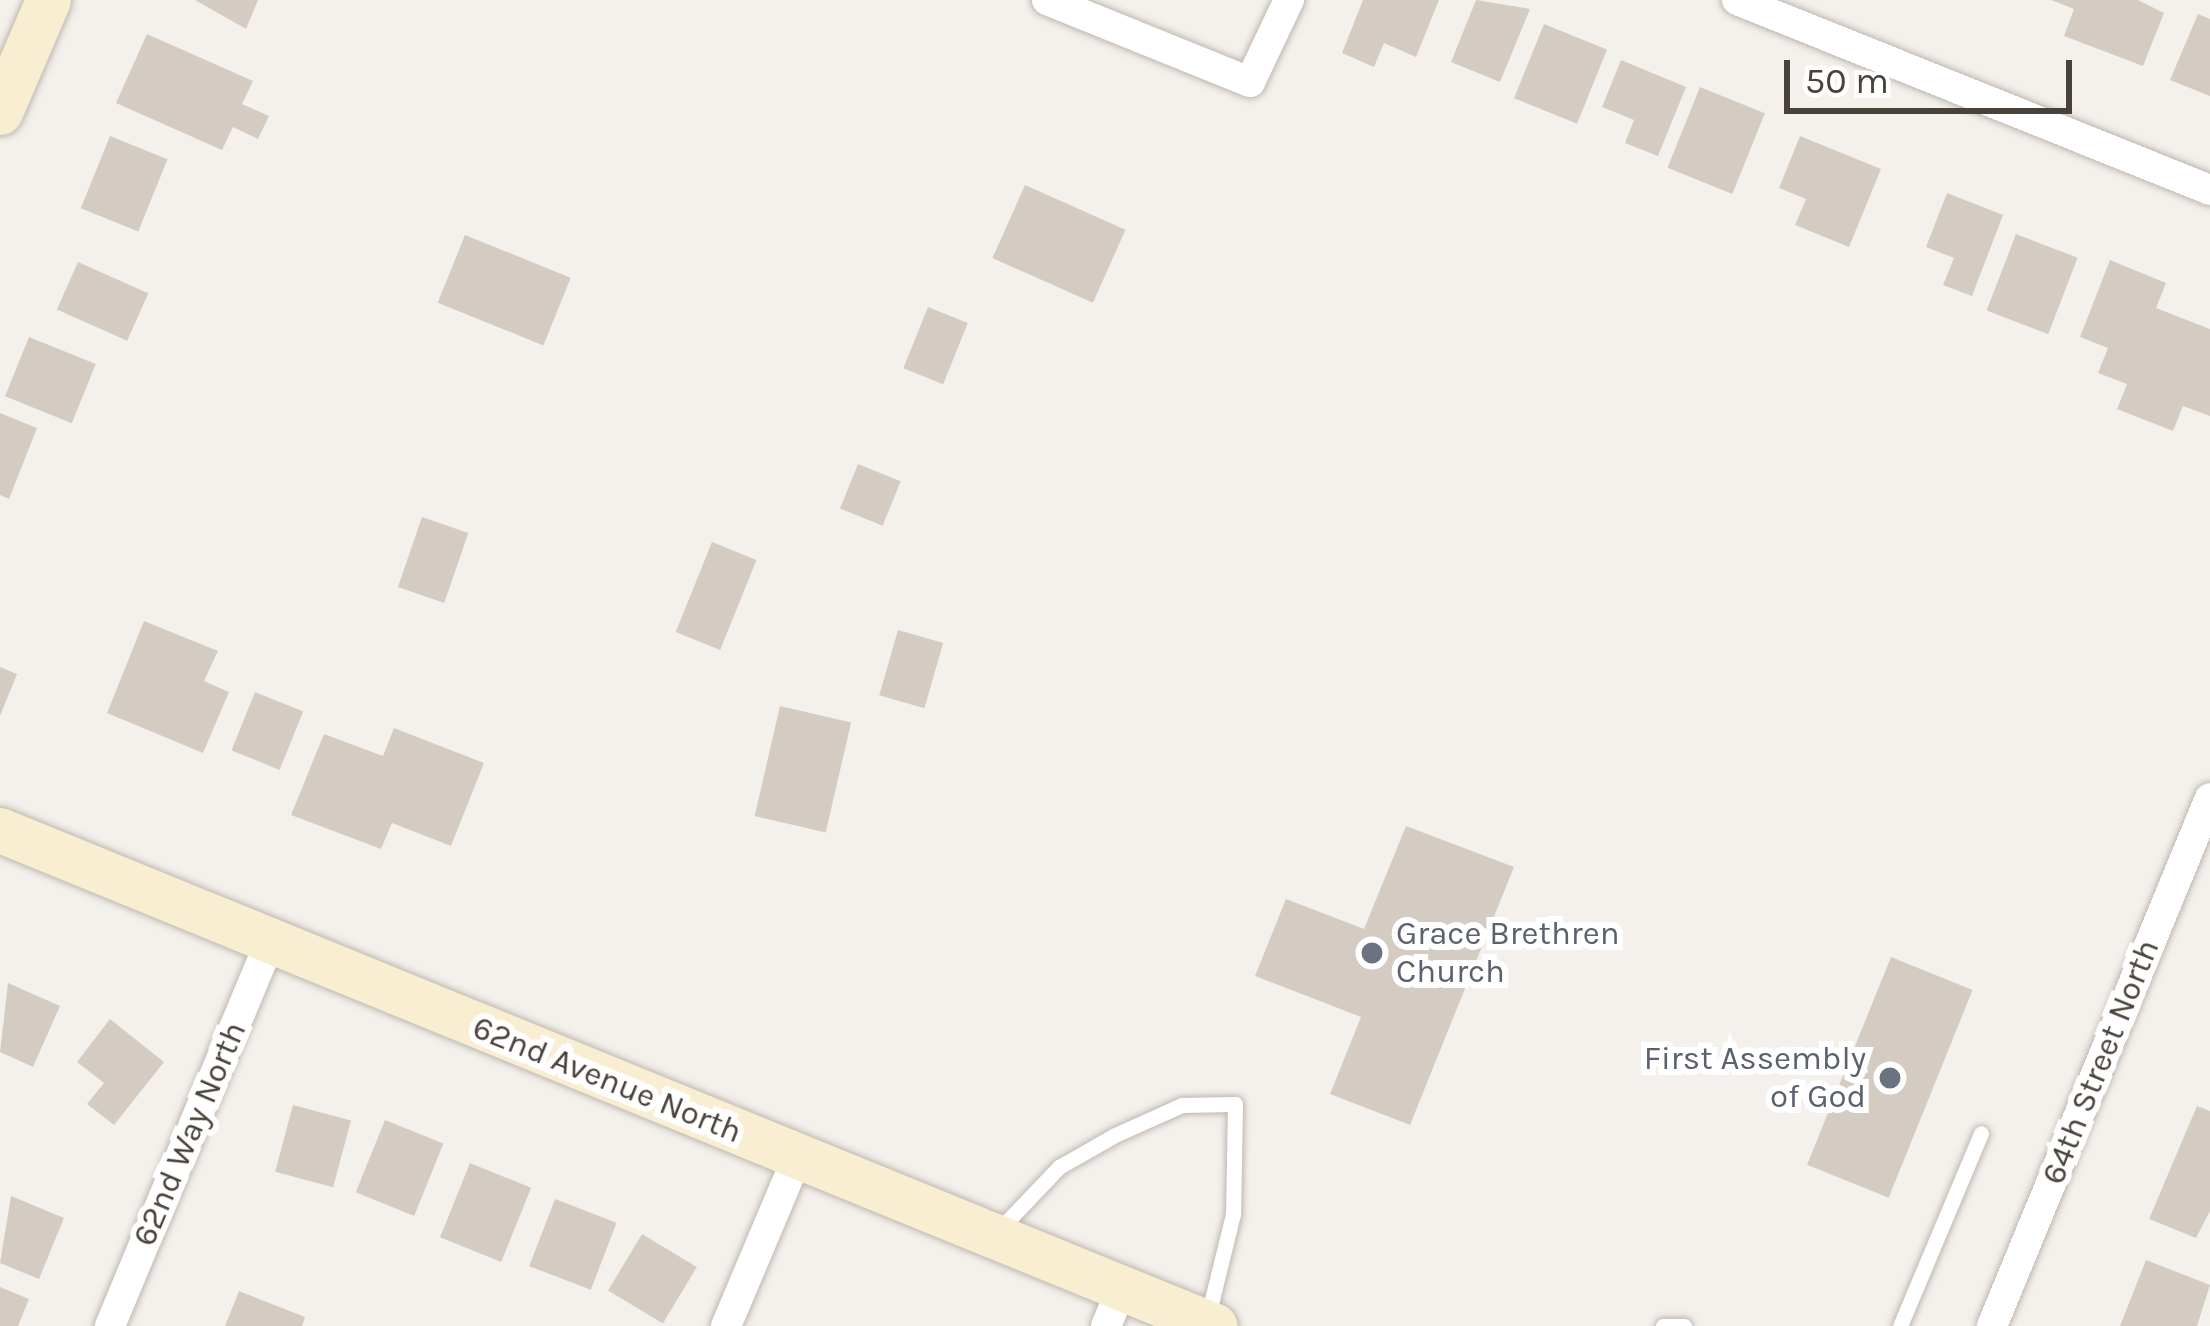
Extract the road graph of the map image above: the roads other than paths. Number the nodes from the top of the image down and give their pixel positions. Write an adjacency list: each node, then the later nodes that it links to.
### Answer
1 (48, 0): 5 (street)
2 (1047, 0): 3 (street)
3 (1289, 0)
4 (1737, 0): 6 (street)
5 (0, 112)
6 (2210, 190)
7 (2210, 798): 20 (street, 64th Street North)
8 (0, 830): 9 (street, 62nd Avenue North)
9 (270, 941): 11 (street, 62nd Avenue North); 15 (street, 62nd Way North)
10 (1981, 1132): 19 (lane)
11 (797, 1158): 12 (street, 62nd Avenue North); 16 (street)
12 (993, 1237): 13 (street, 62nd Avenue North); 14 (lane)
13 (1114, 1307): 14 (street, 62nd Avenue North)
14 (1211, 1324)
15 (110, 1326)
16 (726, 1326)
17 (1663, 1326): 18 (lane)
18 (1684, 1326)
19 (1900, 1326)
20 (1992, 1326)

